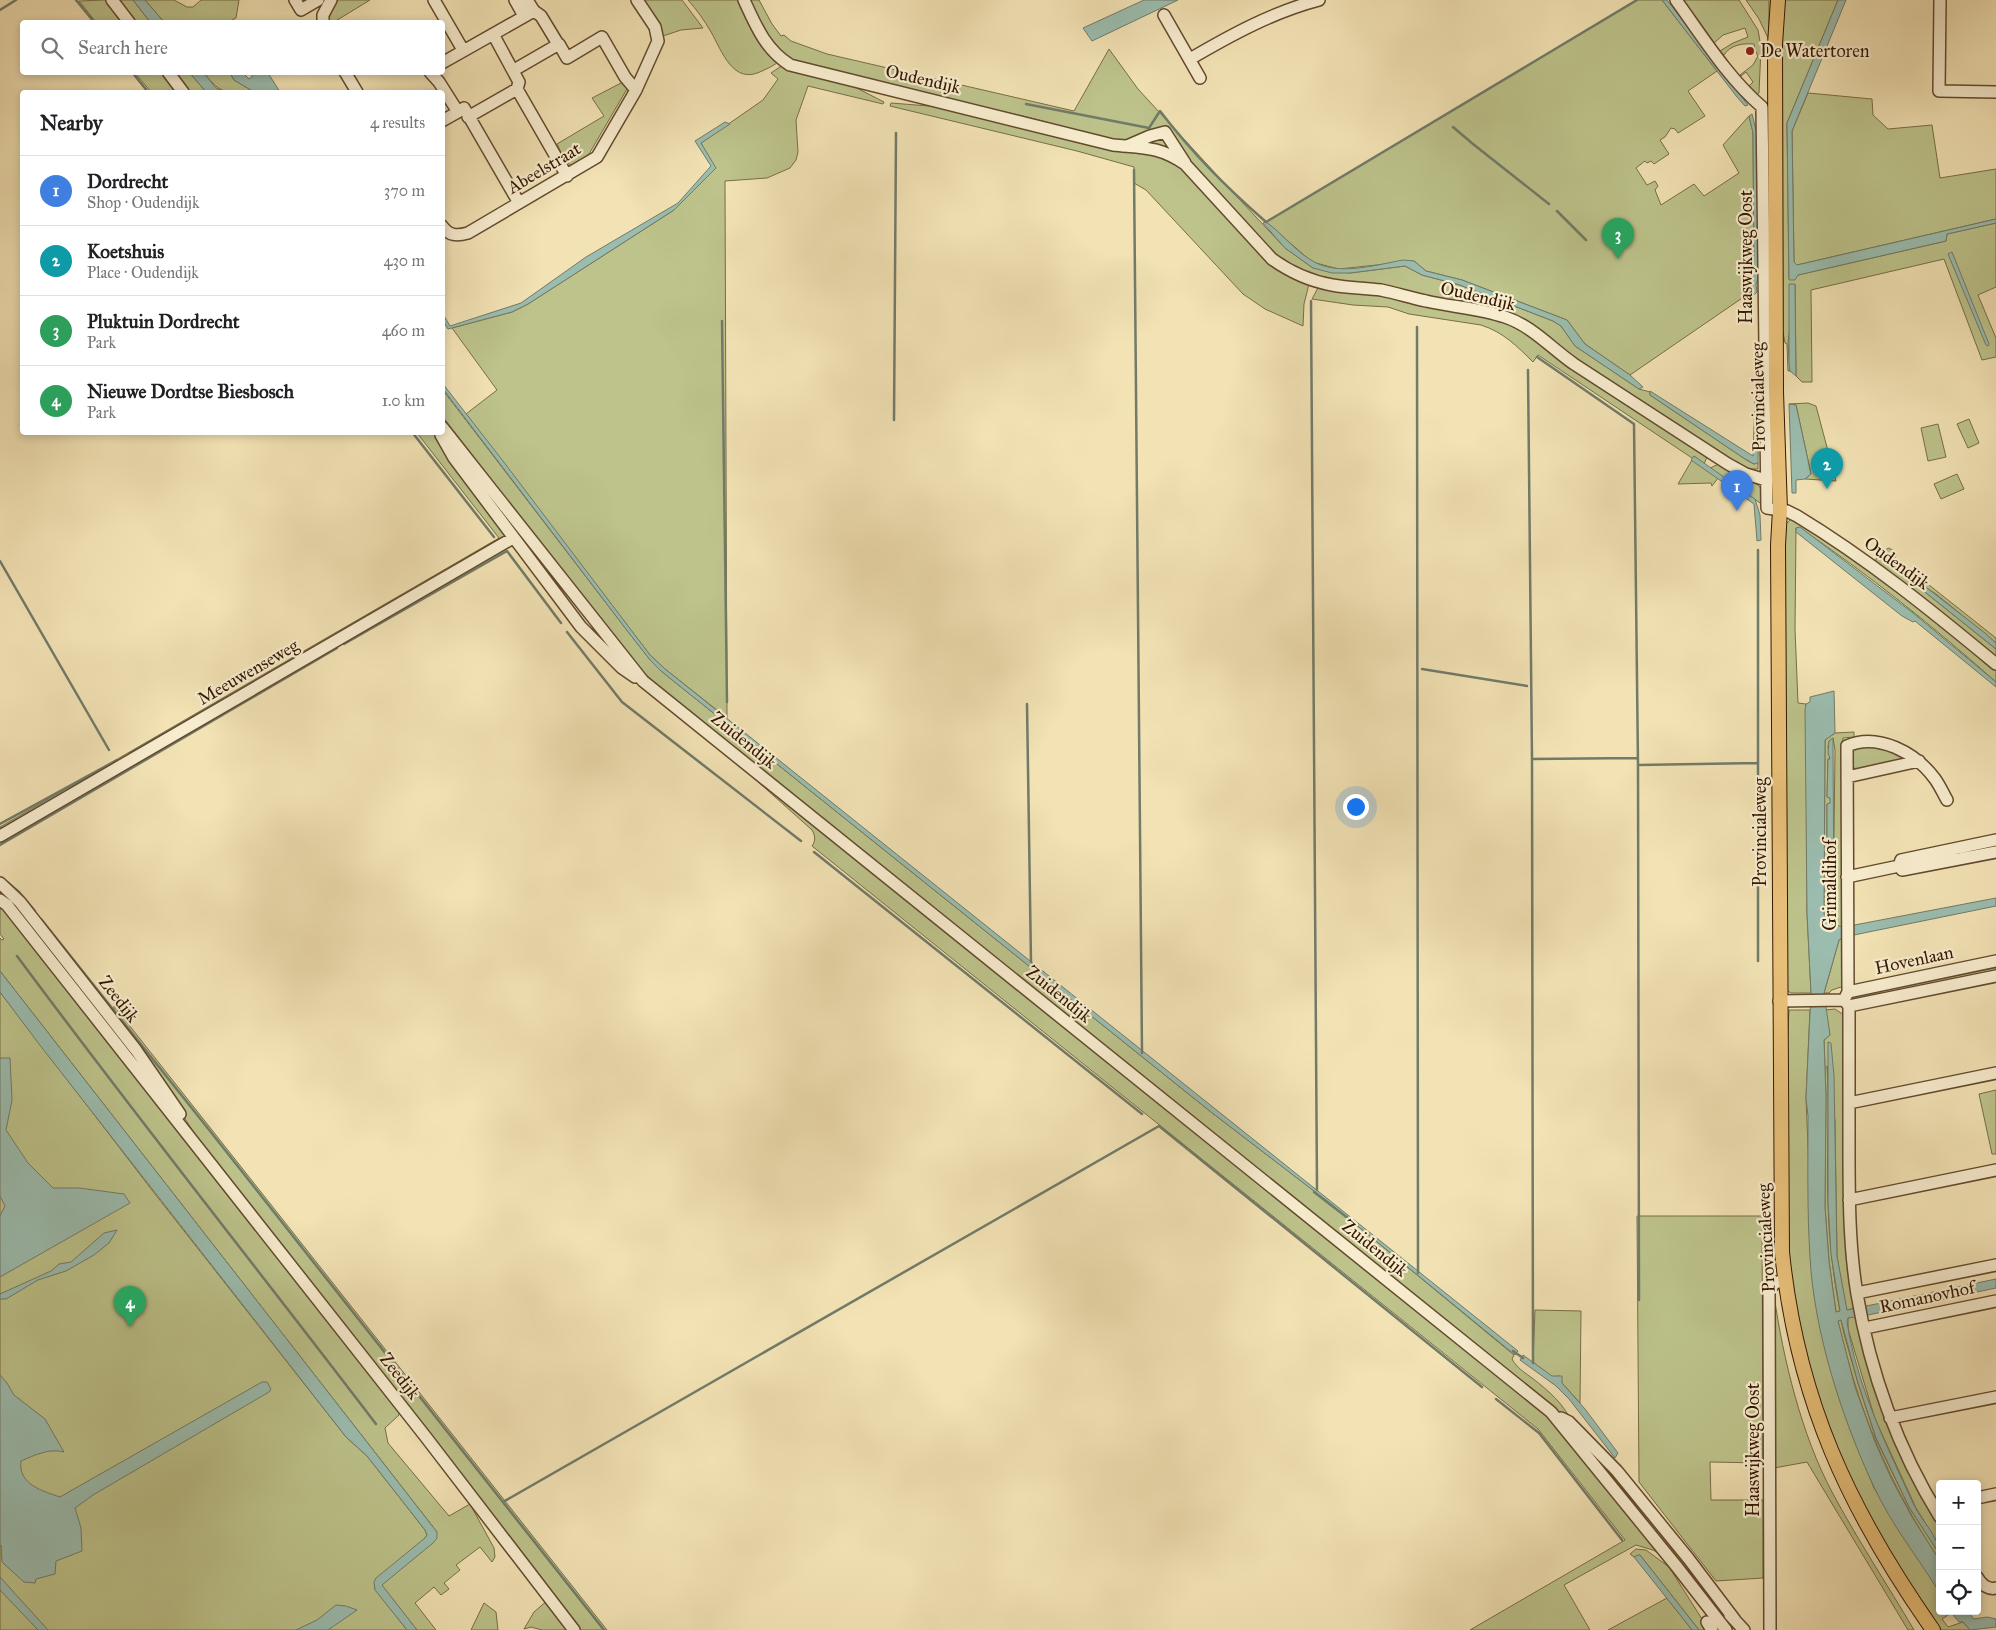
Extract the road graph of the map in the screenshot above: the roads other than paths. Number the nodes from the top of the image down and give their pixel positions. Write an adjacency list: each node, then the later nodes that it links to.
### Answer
1 (112, 0): 16 (street)
2 (295, 0): 3 (street)
3 (318, 0)
4 (331, 0): 17 (street)
5 (434, 0): 18 (street)
6 (515, 0): 14 (street)
7 (527, 0): 14 (street)
8 (637, 0): 34 (street, Abeelstraat)
9 (744, 0): 39 (street, Oudendijk)
10 (1319, 0): 23 (street)
11 (1676, 0): 46 (street, Haaswijkweg Oost)
12 (1778, 0): 46 (main road, Provincialeweg)
13 (1940, 0): 35 (street)
14 (529, 13): 20 (street); 21 (street)
15 (1164, 15): 23 (street)
16 (127, 20)
17 (323, 20)
18 (444, 20)
19 (445, 23): 22 (street)
20 (493, 34): 22 (street); 25 (street)
21 (558, 44): 25 (street); 34 (street)
22 (463, 50): 24 (street)
23 (1190, 60): 29 (street)
24 (445, 61)
25 (514, 70): 30 (street)
26 (170, 75): 31 (street)
27 (347, 75): 32 (street)
28 (433, 75): 33 (street)
29 (1200, 78)
30 (517, 89): 37 (street); 41 (street)
31 (182, 90)
32 (356, 90)
33 (442, 90)
34 (636, 90): 41 (street, Abeelstraat)
35 (1996, 92)
36 (446, 102): 37 (street)
37 (463, 114): 38 (street); 42 (street)
38 (445, 120)
39 (1127, 146): 40 (street, Oudendijk); 40 (street, Oudendijk)
40 (1186, 164): 47 (street, Oudendijk)
41 (566, 176): 42 (street, Abeelstraat)
42 (519, 203): 43 (street, Abeelstraat)
43 (445, 230)
44 (445, 431): 51 (street, Zuidendijk)
45 (442, 435): 49 (street)
46 (1772, 467): 47 (street, Haaswijkweg Oost); 48 (main road, Provincialeweg)
47 (1766, 480): 48 (street, Haaswijkweg Oost)
48 (1773, 509): 50 (street, Oudendijk); 65 (main road, Provincialeweg)
49 (513, 538): 51 (street); 55 (street, Meeuwenseweg)
50 (1996, 664)
51 (643, 681): 77 (street, Zuidendijk)
52 (1919, 761): 53 (street); 53 (street, Grimaldihof); 54 (street, Grimaldihof)
53 (1848, 777): 59 (street, Grimaldihof)
54 (1947, 800)
55 (0, 836)
56 (1996, 840): 58 (street)
57 (1996, 852): 58 (street)
58 (1899, 866): 59 (street)
59 (1847, 877): 64 (street, Grimaldihof)
60 (0, 883): 68 (street, Zeedijk)
61 (0, 900): 68 (street, Zeedijk)
62 (1996, 961): 64 (street, Hovenlaan)
63 (1996, 976): 64 (street, Hovenlaan)
64 (1847, 999): 65 (street, Hovenlaan); 67 (street, Grimaldihof)
65 (1786, 1002): 72 (main road, Provincialeweg)
66 (1996, 1073): 67 (street)
67 (1849, 1103): 70 (street, Grimaldihof)
68 (197, 1146): 86 (street, Zeedijk)
69 (1996, 1170): 70 (street)
70 (1849, 1200): 73 (street, Grimaldihof)
71 (1996, 1265): 73 (street)
72 (1784, 1280): 89 (street, Haaswijkweg Oost); 90 (main road, Provincialeweg)
73 (1858, 1299): 75 (street, Grimaldihof)
74 (1996, 1301): 75 (street, Romanovhof)
75 (1863, 1323): 78 (street, Romanovhof)
76 (1996, 1397): 78 (street)
77 (1551, 1412): 82 (street, Zuidendijk); 85 (street)
78 (1890, 1418): 81 (street, Romanovhof)
79 (1996, 1494): 80 (street)
80 (1981, 1497)
81 (1936, 1506)
82 (1677, 1567): 85 (street, Zuidendijk); 87 (street, Zuidendijk)
83 (1981, 1582): 84 (street)
84 (1996, 1588)
85 (1735, 1620): 88 (street, Zuidendijk)
86 (574, 1630)
87 (1726, 1630)
88 (1744, 1630)
89 (1770, 1630)
90 (1933, 1630)

